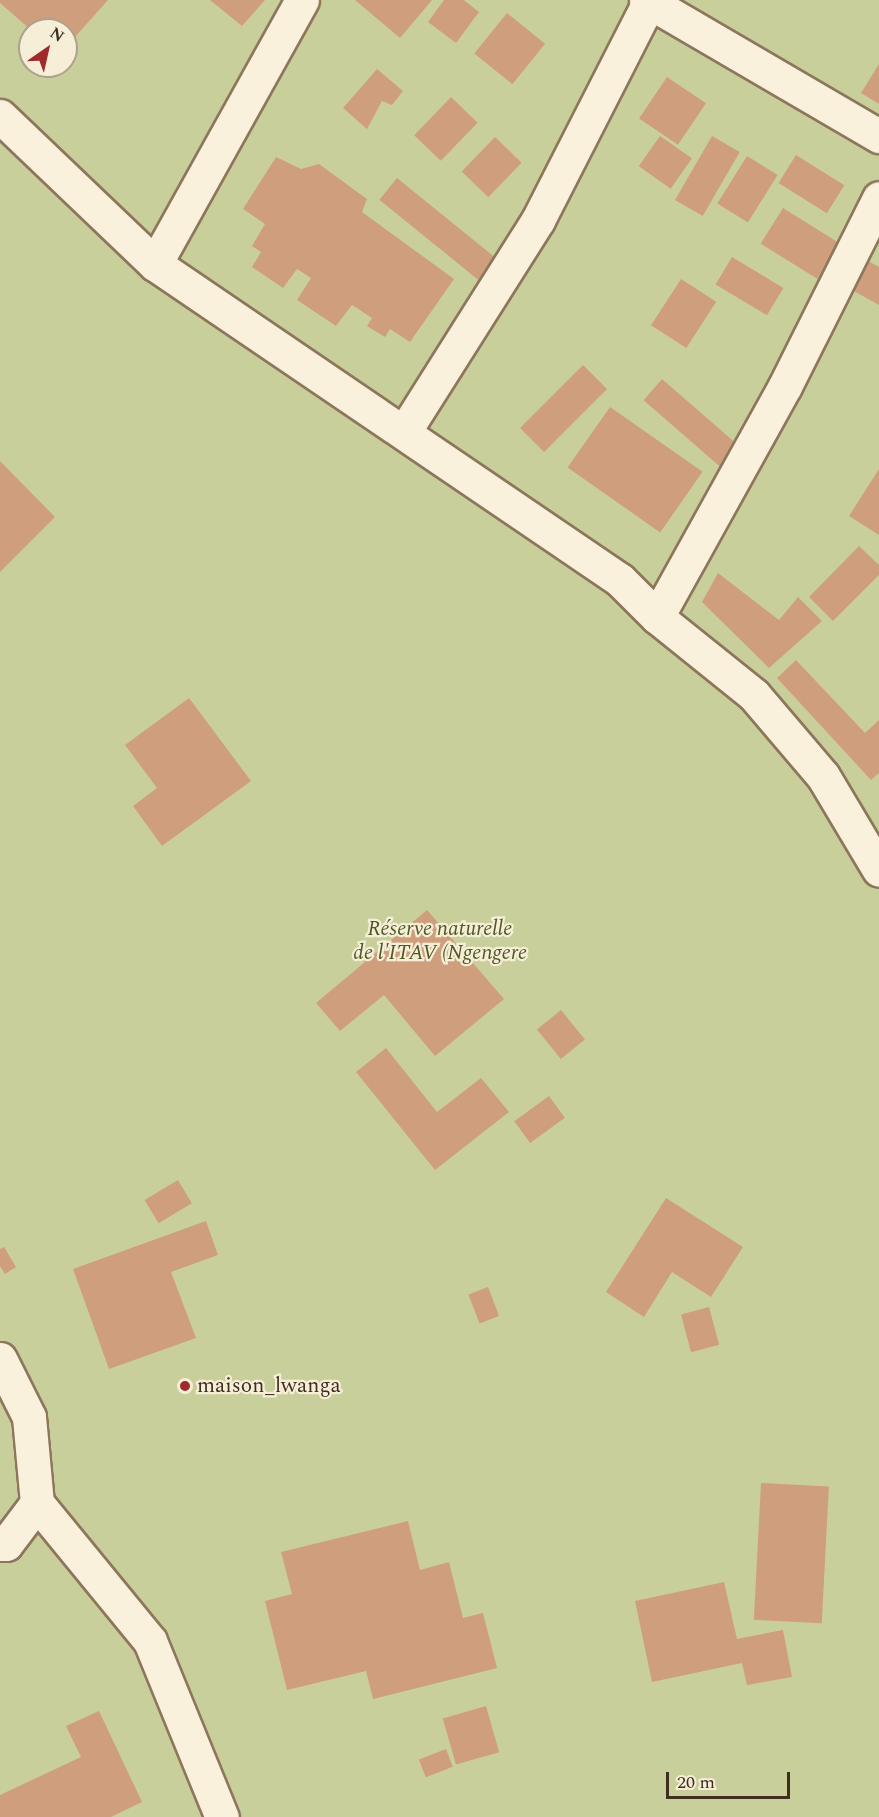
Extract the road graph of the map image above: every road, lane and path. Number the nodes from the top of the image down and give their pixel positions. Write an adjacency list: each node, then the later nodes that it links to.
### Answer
1 (302, 0): 6 (street)
2 (648, 1): 4 (street); 7 (street)
3 (0, 116): 6 (street)
4 (879, 136)
5 (879, 198): 8 (street)
6 (155, 264): 7 (street)
7 (404, 432): 8 (street)
8 (657, 617): 9 (street)
9 (877, 858)
10 (0, 1359): 11 (street)
11 (37, 1503): 12 (street); 13 (street)
12 (0, 1544)
13 (222, 1817)

